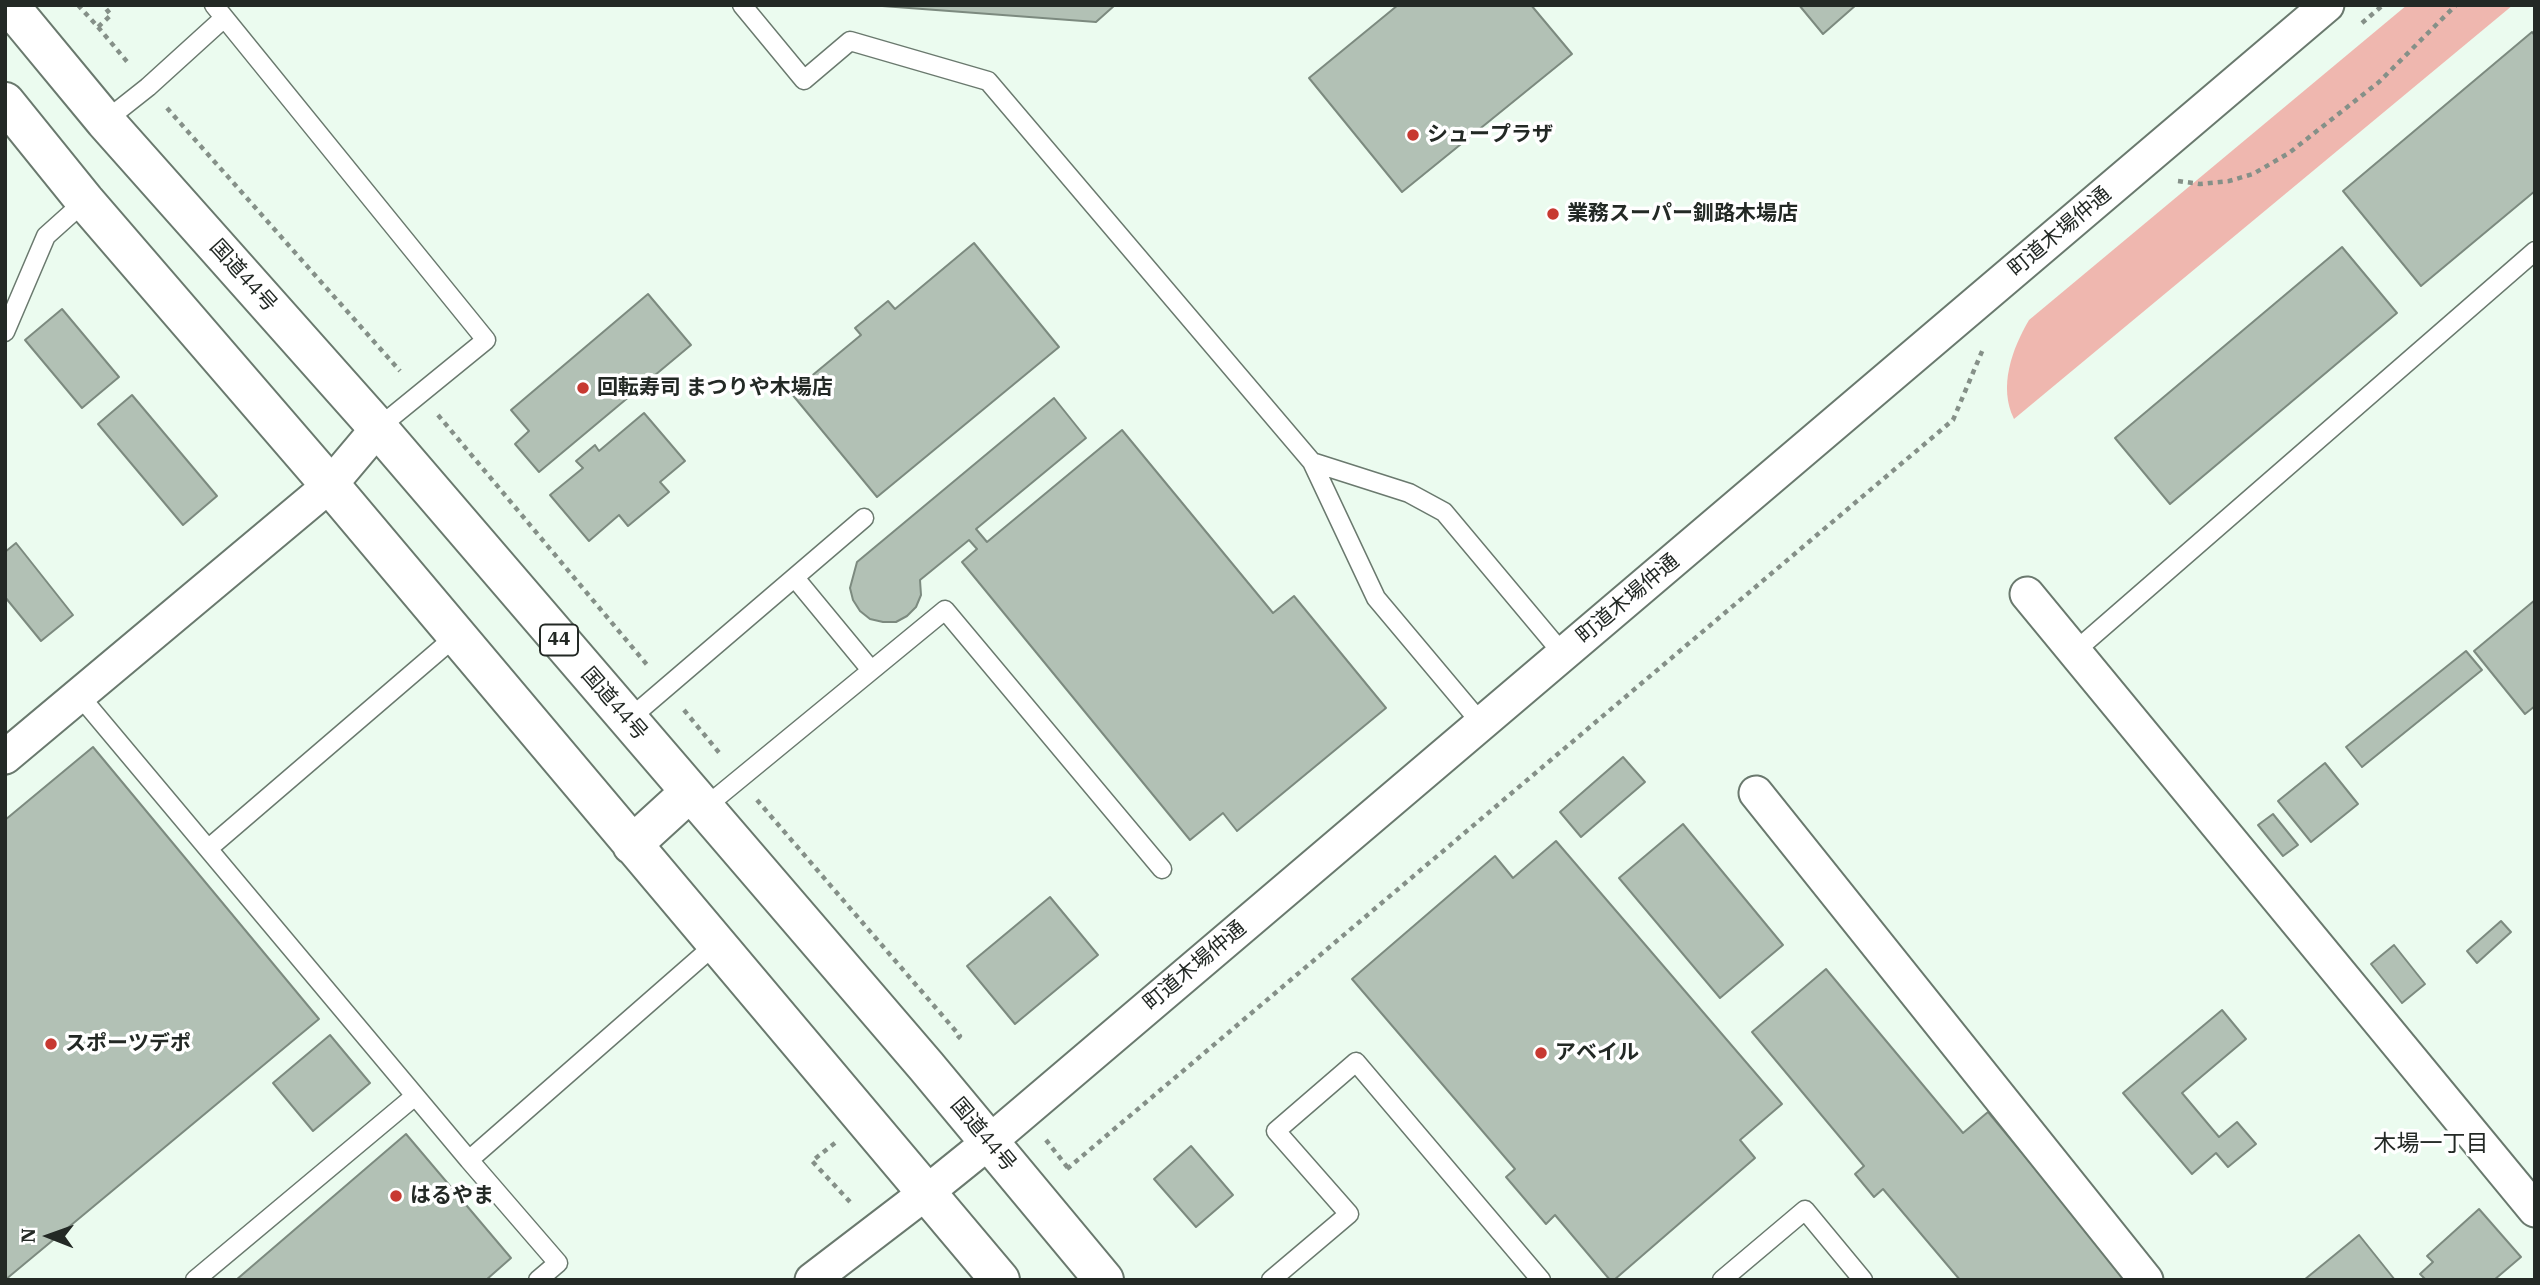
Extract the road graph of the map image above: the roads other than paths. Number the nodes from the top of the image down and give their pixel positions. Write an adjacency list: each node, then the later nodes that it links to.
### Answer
1 (9, 5): 6 (highway, 国道44号 / 44)
2 (742, 5): 11 (lane)
3 (2327, 5): 18 (street, 町道木場仲通)
4 (219, 11): 6 (lane); 10 (lane)
5 (5, 102): 7 (highway)
6 (105, 121): 10 (highway, 国道44号 / 44)
7 (85, 201): 9 (lane); 12 (highway)
8 (2535, 251): 17 (lane)
9 (5, 331)
10 (378, 428): 12 (street); 21 (highway, 国道44号 / 44)
11 (1312, 463): 18 (lane); 22 (lane)
12 (330, 485): 16 (highway); 20 (street)
13 (863, 518): 14 (lane)
14 (795, 578): 19 (lane); 21 (lane)
15 (2026, 594): 17 (street)
16 (456, 636): 26 (highway); 27 (lane)
17 (2074, 652): 34 (street)
18 (1563, 654): 22 (street, 町道木場仲通)
19 (871, 670): 25 (lane); 28 (lane)
20 (79, 695): 23 (street); 27 (lane)
21 (628, 720): 25 (highway, 国道44号 / 44)
22 (1481, 723): 31 (street, 町道木場仲通)
23 (5, 757)
24 (1756, 793): 44 (street)
25 (697, 800): 26 (highway); 31 (highway, 国道44号 / 44)
26 (632, 845): 29 (highway)
27 (209, 848): 30 (lane)
28 (1162, 869)
29 (717, 943): 32 (lane); 33 (highway)
30 (415, 1096): 32 (lane); 36 (lane)
31 (989, 1142): 33 (street, 町道木場仲通); 40 (highway, 国道44号 / 44)
32 (469, 1160): 37 (lane)
33 (927, 1192): 38 (street, 町道木場仲通); 39 (highway)
34 (2535, 1210)
35 (1858, 1278): 43 (lane)
36 (195, 1280)
37 (538, 1280)
38 (812, 1280)
39 (1000, 1280)
40 (1104, 1280)
41 (1271, 1280): 42 (lane)
42 (1541, 1280)
43 (1722, 1280)
44 (2146, 1280)

